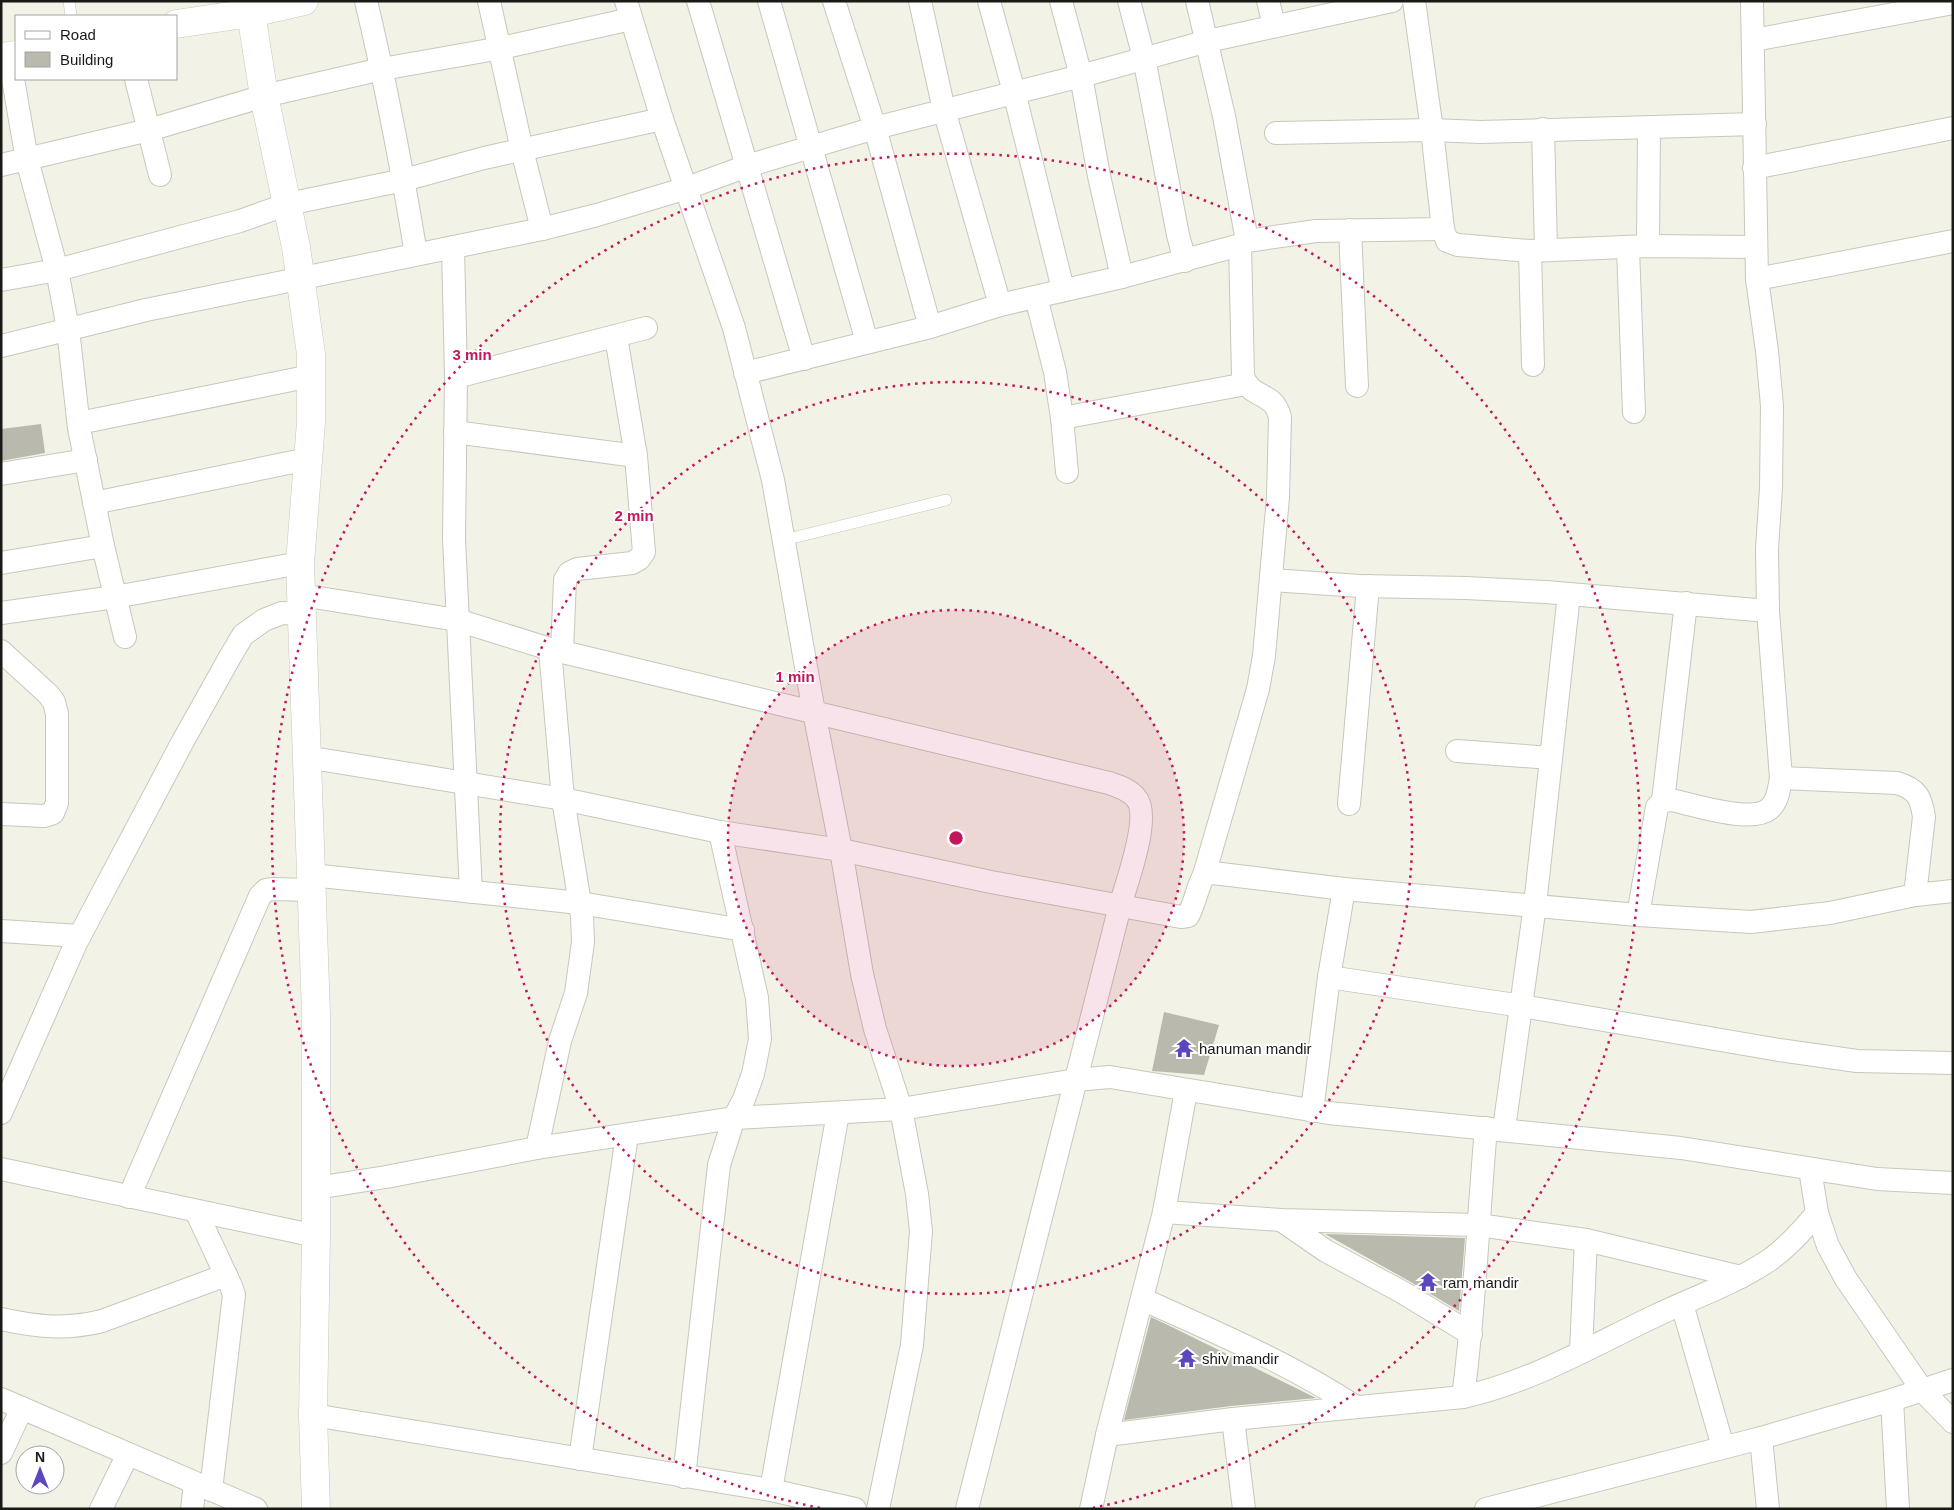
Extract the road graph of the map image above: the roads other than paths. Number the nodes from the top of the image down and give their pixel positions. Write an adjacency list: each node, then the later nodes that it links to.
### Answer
1 (69, 1): 21 (lane)
2 (304, 1): 20 (main road)
3 (366, 1): 29 (street)
4 (489, 1): 26 (street)
5 (698, 1): 48 (street)
6 (769, 1): 44 (street)
7 (834, 1): 37 (street)
8 (920, 1): 34 (street)
9 (988, 1): 32 (street)
10 (1061, 1): 30 (street)
11 (1129, 1): 28 (street)
12 (1198, 1): 25 (street)
13 (1268, 1): 23 (street)
14 (1392, 1): 18 (street)
15 (1414, 1): 42 (street)
16 (1752, 1): 24 (street)
17 (1953, 3): 24 (street)
18 (1340, 6): 23 (street)
19 (628, 10): 26 (street); 35 (street)
20 (251, 13): 22 (main road); 33 (main road)
21 (72, 15)
22 (178, 24)
23 (1274, 25): 25 (street)
24 (1754, 40): 36 (street)
25 (1208, 41): 28 (street); 58 (street)
26 (501, 48): 29 (street); 45 (street)
27 (9, 56): 46 (street)
28 (1144, 58): 30 (street); 64 (street)
29 (382, 69): 33 (street); 51 (street)
30 (1081, 76): 32 (street); 66 (street)
31 (136, 80): 41 (street)
32 (1014, 92): 34 (street); 70 (street)
33 (264, 96): 41 (street); 53 (main road)
34 (944, 110): 37 (street); 72 (street)
35 (662, 119): 45 (street); 52 (street)
36 (1755, 124): 38 (street); 49 (street)
37 (875, 128): 44 (street); 73 (street)
38 (1649, 128): 40 (street); 60 (street)
39 (1953, 128): 49 (street)
40 (1542, 129): 42 (street); 62 (street)
41 (149, 130): 46 (street); 50 (street)
42 (1432, 130): 43 (street); 55 (street)
43 (1276, 132)
44 (812, 147): 48 (street); 77 (street)
45 (522, 150): 51 (street); 54 (street)
46 (27, 160): 47 (street); 65 (street)
47 (1, 165)
48 (747, 166): 52 (street); 79 (street)
49 (1754, 168): 61 (street)
50 (160, 174)
51 (404, 180): 53 (street); 63 (street)
52 (687, 188): 54 (street); 81 (street)
53 (288, 204): 65 (street); 67 (main road)
54 (542, 229): 59 (street)
55 (1442, 229): 56 (street); 62 (street)
56 (1350, 230): 58 (street); 85 (street)
57 (1953, 242): 68 (street)
58 (1243, 243): 64 (street); 84 (street)
59 (453, 247): 63 (street); 83 (street)
60 (1638, 247): 61 (street); 62 (street); 86 (street)
61 (1756, 247): 68 (street)
62 (1538, 250): 80 (street)
63 (416, 254): 67 (street)
64 (1185, 261): 66 (street)
65 (58, 270): 69 (street); 75 (street)
66 (1122, 277): 70 (street)
67 (302, 279): 75 (street); 82 (main road)
68 (1757, 279): 107 (street)
69 (1, 280)
70 (1063, 289): 71 (street)
71 (1036, 297): 72 (street); 87 (street)
72 (1000, 305): 73 (street)
73 (930, 327): 77 (street)
74 (646, 328): 76 (street)
75 (68, 329): 78 (street); 88 (street)
76 (616, 337): 83 (street); 90 (street)
77 (867, 342): 79 (street)
78 (1, 346)
79 (804, 359): 81 (street)
80 (1533, 365)
81 (745, 373): 97 (street)
82 (312, 376): 88 (street); 91 (main road)
83 (456, 377): 89 (street)
84 (1246, 384): 87 (street); 101 (street)
85 (1357, 386)
86 (1634, 412)
87 (1062, 418): 93 (street)
88 (79, 423): 92 (street)
89 (455, 432): 90 (street); 109 (street)
90 (636, 456): 111 (street)
91 (308, 459): 96 (street); 100 (main road)
92 (86, 460): 94 (street); 96 (street)
93 (1067, 472)
94 (1, 474)
95 (946, 500): 97 (lane)
96 (94, 503): 98 (street)
97 (784, 540): 115 (street)
98 (103, 546): 99 (street); 104 (street)
99 (1, 563)
100 (300, 563): 104 (street); 106 (main road)
101 (1271, 580): 102 (street); 127 (street)
102 (1368, 586): 103 (street); 123 (street)
103 (1569, 594): 105 (street); 118 (street)
104 (115, 597): 108 (street); 110 (street)
105 (1686, 603): 107 (street); 122 (street)
106 (301, 605): 109 (street); 117 (main road); 139 (street)
107 (1768, 611): 119 (street)
108 (1, 612)
109 (458, 620): 111 (street); 120 (street)
110 (125, 637)
111 (556, 650): 115 (street); 121 (street)
112 (1, 652): 124 (street)
113 (1, 666): 114 (street)
114 (1, 675)
115 (814, 712): 126 (street); 135 (street)
116 (1457, 751): 118 (street)
117 (306, 757): 120 (street); 128 (main road)
118 (1551, 758): 134 (street)
119 (1781, 778): 122 (street); 132 (street)
120 (465, 784): 121 (street); 131 (street)
121 (563, 799): 125 (street); 133 (street)
122 (1663, 801): 136 (street)
123 (1349, 804)
124 (1, 814)
125 (720, 832): 126 (street); 137 (street)
126 (841, 850): 135 (street); 145 (street)
127 (1204, 875): 129 (street); 135 (street)
128 (311, 883): 131 (street); 156 (main road); 157 (street)
129 (1344, 890): 134 (street); 140 (street)
130 (1953, 891): 132 (street)
131 (471, 892): 133 (street)
132 (1916, 895): 136 (street)
133 (580, 903): 137 (street); 152 (street)
134 (1535, 905): 136 (street); 141 (street)
135 (1120, 906): 143 (street)
136 (1638, 915)
137 (743, 930): 149 (street)
138 (1, 931): 139 (street)
139 (80, 936): 147 (street)
140 (1329, 977): 141 (street); 146 (street)
141 (1522, 1006): 142 (street); 150 (street)
142 (1953, 1063)
143 (1076, 1080): 144 (street); 145 (street); 197 (street)
144 (1186, 1091): 146 (street); 159 (street)
145 (901, 1109): 148 (street); 196 (street)
146 (1312, 1110): 150 (street)
147 (1, 1113)
148 (838, 1113): 149 (street); 190 (street)
149 (734, 1118): 151 (street); 188 (street)
150 (1495, 1129): 154 (street); 162 (street)
151 (627, 1134): 152 (street); 187 (street)
152 (537, 1148): 156 (street)
153 (1, 1169): 157 (street)
154 (1810, 1169): 155 (street); 160 (street)
155 (1953, 1184)
156 (316, 1188): 163 (main road)
157 (129, 1197): 158 (street)
158 (196, 1211): 163 (street); 165 (street)
159 (1164, 1212): 161 (street); 167 (street)
160 (1817, 1213): 166 (street); 173 (street)
161 (1281, 1220): 162 (street); 170 (street)
162 (1478, 1225): 164 (street); 170 (street)
163 (316, 1236): 179 (main road)
164 (1586, 1240): 166 (street); 171 (street)
165 (226, 1275): 169 (street); 189 (street)
166 (1741, 1277): 168 (street)
167 (1142, 1300): 177 (street); 182 (street)
168 (1682, 1304): 171 (street); 184 (street)
169 (1, 1319)
170 (1471, 1334): 174 (street)
171 (1581, 1351): 174 (street)
172 (1953, 1380): 173 (street)
173 (1923, 1391): 176 (street); 181 (street)
174 (1463, 1397): 177 (street)
175 (1, 1399): 178 (street)
176 (1892, 1400): 183 (street); 202 (street)
177 (1356, 1407): 180 (street)
178 (22, 1408): 185 (street); 186 (street)
179 (313, 1415): 187 (street); 194 (main road)
180 (1233, 1419): 182 (street); 199 (street)
181 (1953, 1422)
182 (1107, 1435): 198 (street)
183 (1761, 1438): 184 (street); 201 (street)
184 (1724, 1447): 200 (street)
185 (1, 1453)
186 (128, 1454): 189 (street); 191 (street)
187 (580, 1459): 188 (street)
188 (684, 1477): 190 (street)
189 (203, 1487): 192 (street); 193 (street)
190 (771, 1490): 195 (street)
191 (100, 1509)
192 (192, 1509)
193 (256, 1509)
194 (316, 1509)
195 (856, 1509)
196 (878, 1509)
197 (967, 1509)
198 (1091, 1509)
199 (1244, 1509)
200 (1486, 1509)
201 (1768, 1509)
202 (1898, 1509)

